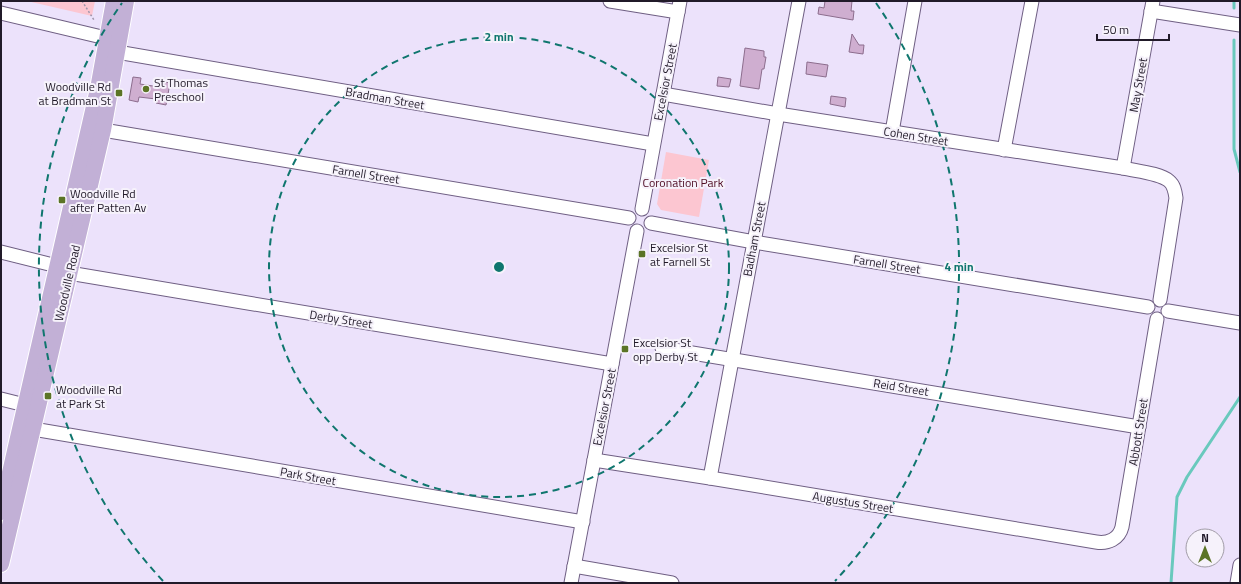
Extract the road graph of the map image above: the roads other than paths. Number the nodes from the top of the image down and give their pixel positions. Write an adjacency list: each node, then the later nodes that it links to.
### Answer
1 (114, 1): 11 (main road, Woodville Road)
2 (126, 1): 12 (main road, Woodville Road)
3 (610, 1): 8 (street)
4 (799, 1): 14 (street, Badham Street)
5 (915, 1): 16 (street)
6 (1032, 1): 18 (street)
7 (1152, 6): 10 (street); 19 (street, May Street)
8 (679, 7): 13 (street, Excelsior Street)
9 (1, 13): 11 (street)
10 (1240, 25)
11 (106, 38): 26 (main road, Woodville Road)
12 (117, 52): 15 (main road, Woodville Road); 17 (street, Bradman Street)
13 (663, 94): 14 (street, Cohen Street); 17 (street, Excelsior Street)
14 (778, 114): 16 (street, Cohen Street); 24 (street, Badham Street)
15 (103, 130): 21 (street, Farnell Street); 26 (main road, Woodville Road)
16 (892, 132): 18 (street, Cohen Street)
17 (653, 144): 20 (street, Excelsior Street)
18 (1004, 150): 19 (street, Cohen Street)
19 (1123, 168): 27 (street, Cohen Street)
20 (642, 209): 21 (street); 22 (street)
21 (629, 218): 23 (street)
22 (651, 223): 23 (street); 24 (street, Farnell Street)
23 (637, 231): 34 (street, Excelsior Street)
24 (754, 242): 28 (street, Farnell Street); 33 (street, Badham Street)
25 (1, 252): 26 (street, Derby Street)
26 (63, 270): 34 (street, Derby Street); 36 (main road, Woodville Road); 38 (main road, Woodville Road)
27 (1160, 300): 28 (street); 29 (street)
28 (1148, 307): 30 (street)
29 (1168, 311): 30 (street); 31 (street)
30 (1157, 319): 37 (street, Abbott Street)
31 (1240, 323)
32 (662, 348): 33 (street, Reid Street)
33 (732, 359): 37 (street, Reid Street); 40 (street, Badham Street)
34 (612, 364): 39 (street, Excelsior Street)
35 (1, 399): 36 (street)
36 (25, 405): 41 (main road, Woodville Road)
37 (1139, 427): 43 (street, Abbott Street)
38 (33, 429): 42 (street, Park Street); 44 (main road, Woodville Road)
39 (594, 460): 40 (street, Augustus Street); 42 (street, Excelsior Street)
40 (710, 478): 43 (street, Augustus Street)
41 (1, 512)
42 (583, 522): 46 (street, Excelsior Street)
43 (1111, 541)
44 (1, 564)
45 (1240, 565): 49 (street)
46 (574, 566): 47 (street, Excelsior Street); 48 (street)
47 (571, 583)
48 (672, 583)
49 (1237, 583)

